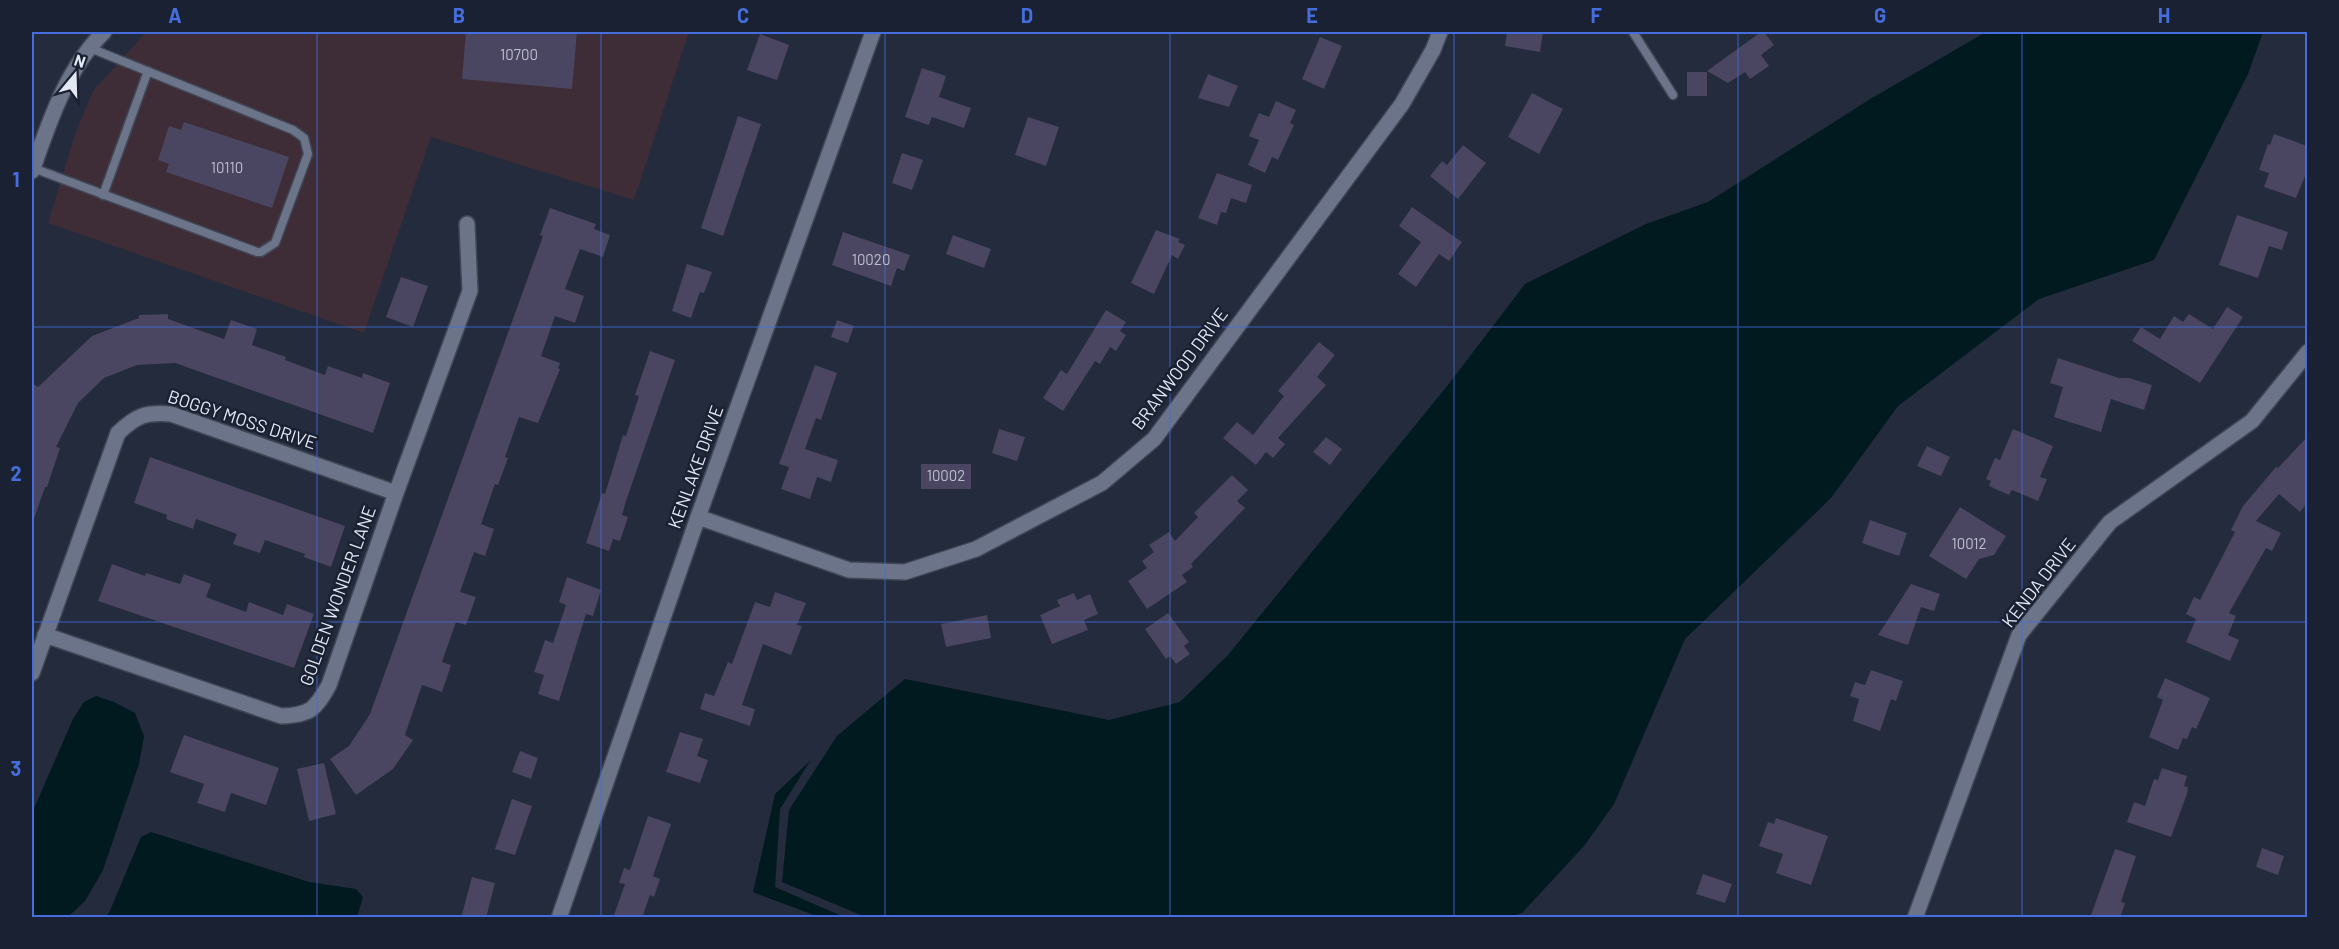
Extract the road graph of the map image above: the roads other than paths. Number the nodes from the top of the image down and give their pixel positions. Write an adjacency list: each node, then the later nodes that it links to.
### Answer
1 (104, 32): 5 (street)
2 (873, 32): 13 (street, KENLAKE DRIVE)
3 (1440, 32): 13 (street, BRANWOOD DRIVE)
4 (1633, 32): 7 (lane)
5 (90, 48): 6 (lane); 8 (street)
6 (148, 71): 9 (lane); 9 (lane)
7 (1673, 95)
8 (32, 170): 9 (lane)
9 (104, 195)
10 (467, 224): 12 (street, GOLDEN WONDER LANE)
11 (2307, 352): 17 (street, KENDA DRIVE)
12 (396, 493): 14 (street, BOGGY MOSS DRIVE); 14 (street, GOLDEN WONDER LANE)
13 (698, 517): 16 (street, KENLAKE DRIVE)
14 (45, 635): 15 (street, BOGGY MOSS DRIVE)
15 (32, 673)
16 (558, 918)
17 (1915, 918)

